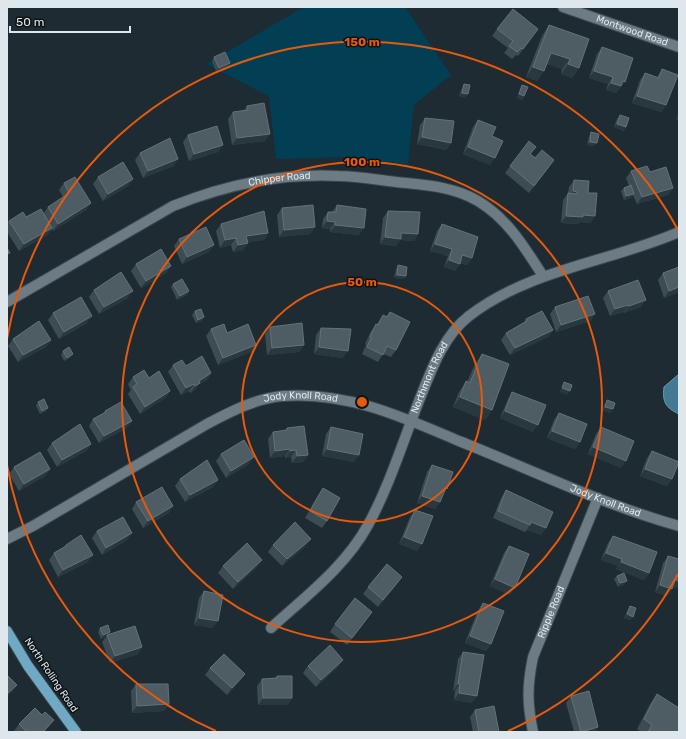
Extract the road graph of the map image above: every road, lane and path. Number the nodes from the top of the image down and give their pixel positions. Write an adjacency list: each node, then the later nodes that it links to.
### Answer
1 (563, 7): 2 (street, Montwood Road)
2 (679, 46)
3 (679, 232): 4 (street, Northmont Road)
4 (543, 276): 5 (street, Chipper Road); 6 (street, Northmont Road)
5 (7, 302)
6 (411, 421): 7 (street, Jody Knoll Road); 9 (street, Jody Knoll Road); 10 (street, Northmont Road)
7 (598, 498): 8 (street, Jody Knoll Road); 13 (street, Ripple Road)
8 (679, 526)
9 (7, 539)
10 (271, 628)
11 (7, 631): 12 (main road, North Rolling Road)
12 (76, 732)
13 (533, 732)

